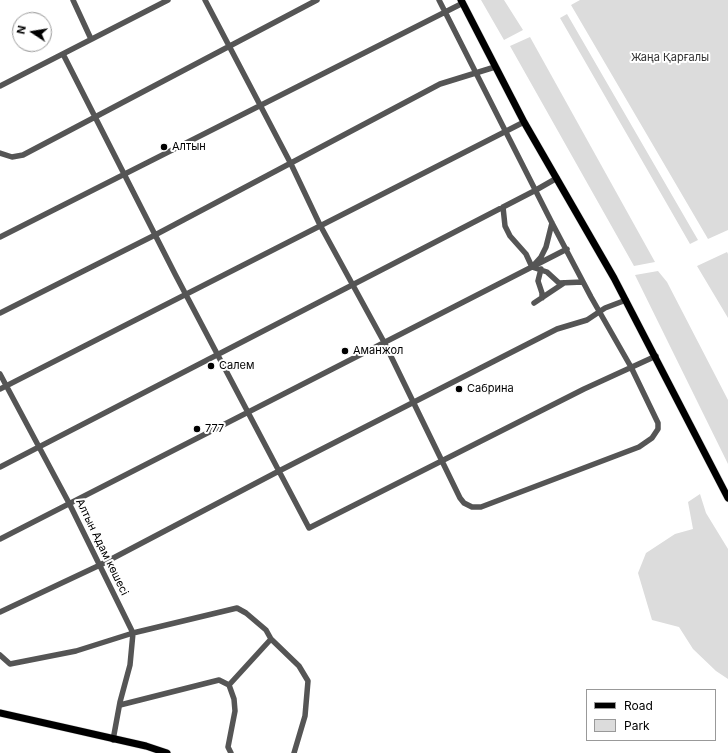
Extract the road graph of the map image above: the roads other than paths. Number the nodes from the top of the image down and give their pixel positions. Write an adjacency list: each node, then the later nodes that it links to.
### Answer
1 (73, 0): 8 (street)
2 (168, 0): 8 (street)
3 (205, 0): 9 (street)
4 (317, 0): 9 (street)
5 (439, 0): 7 (street)
6 (462, 2): 7 (street); 11 (main road)
7 (445, 11): 12 (street); 14 (street)
8 (92, 39): 10 (street)
9 (228, 47): 14 (street); 15 (street)
10 (63, 54): 13 (street); 15 (street)
11 (495, 67): 12 (street); 16 (main road)
12 (475, 73): 17 (street); 19 (street)
13 (0, 86)
14 (260, 104): 19 (street); 20 (street)
15 (95, 117): 18 (street); 20 (street)
16 (524, 122): 17 (street); 21 (main road)
17 (506, 132): 22 (street); 25 (street)
18 (0, 152)
19 (291, 164): 25 (street); 26 (street)
20 (125, 175): 26 (street); 27 (street)
21 (557, 178): 22 (street); 36 (main road)
22 (536, 190): 23 (street); 24 (street)
23 (503, 207): 29 (street); 32 (street)
24 (552, 223): 28 (street); 29 (street)
25 (320, 224): 32 (street); 34 (street)
26 (155, 235): 34 (street); 39 (street)
27 (0, 237)
28 (567, 249): 29 (street); 31 (street)
29 (532, 267): 30 (street); 40 (street)
30 (541, 269): 33 (street); 35 (street)
31 (584, 282): 33 (street); 38 (street)
32 (352, 284): 40 (street); 41 (street)
33 (564, 284): 35 (street)
34 (185, 294): 41 (street); 45 (street)
35 (542, 298): 37 (street)
36 (626, 300): 38 (street); 42 (main road)
37 (534, 303)
38 (600, 312): 43 (street); 47 (street)
39 (0, 313)
40 (384, 342): 47 (street); 48 (street)
41 (217, 353): 48 (street); 49 (street)
42 (656, 356): 43 (street); 53 (main road)
43 (631, 367): 50 (street); 50 (street)
44 (0, 374): 45 (street, Алтын Адам көшесі)
45 (6, 386): 46 (street); 49 (street, Алтын Адам көшесі)
46 (0, 389)
47 (413, 402): 50 (street); 52 (street)
48 (248, 412): 52 (street); 54 (street)
49 (39, 446): 51 (street); 54 (street, Алтын Адам көшесі)
50 (441, 461): 52 (street)
51 (0, 466)
52 (279, 471): 56 (street)
53 (728, 498)
54 (69, 503): 55 (street); 56 (street, Алтын Адам көшесі)
55 (0, 539)
56 (100, 565): 57 (street); 58 (street, Алтын Адам көшесі)
57 (0, 612)
58 (133, 633): 59 (street); 60 (street); 62 (street)
59 (271, 639): 61 (street); 67 (street)
60 (0, 655)
61 (229, 685): 62 (street); 66 (street)
62 (120, 705): 64 (street)
63 (0, 713): 64 (main road)
64 (113, 740): 65 (main road)
65 (167, 753)
66 (231, 753)
67 (294, 753)

